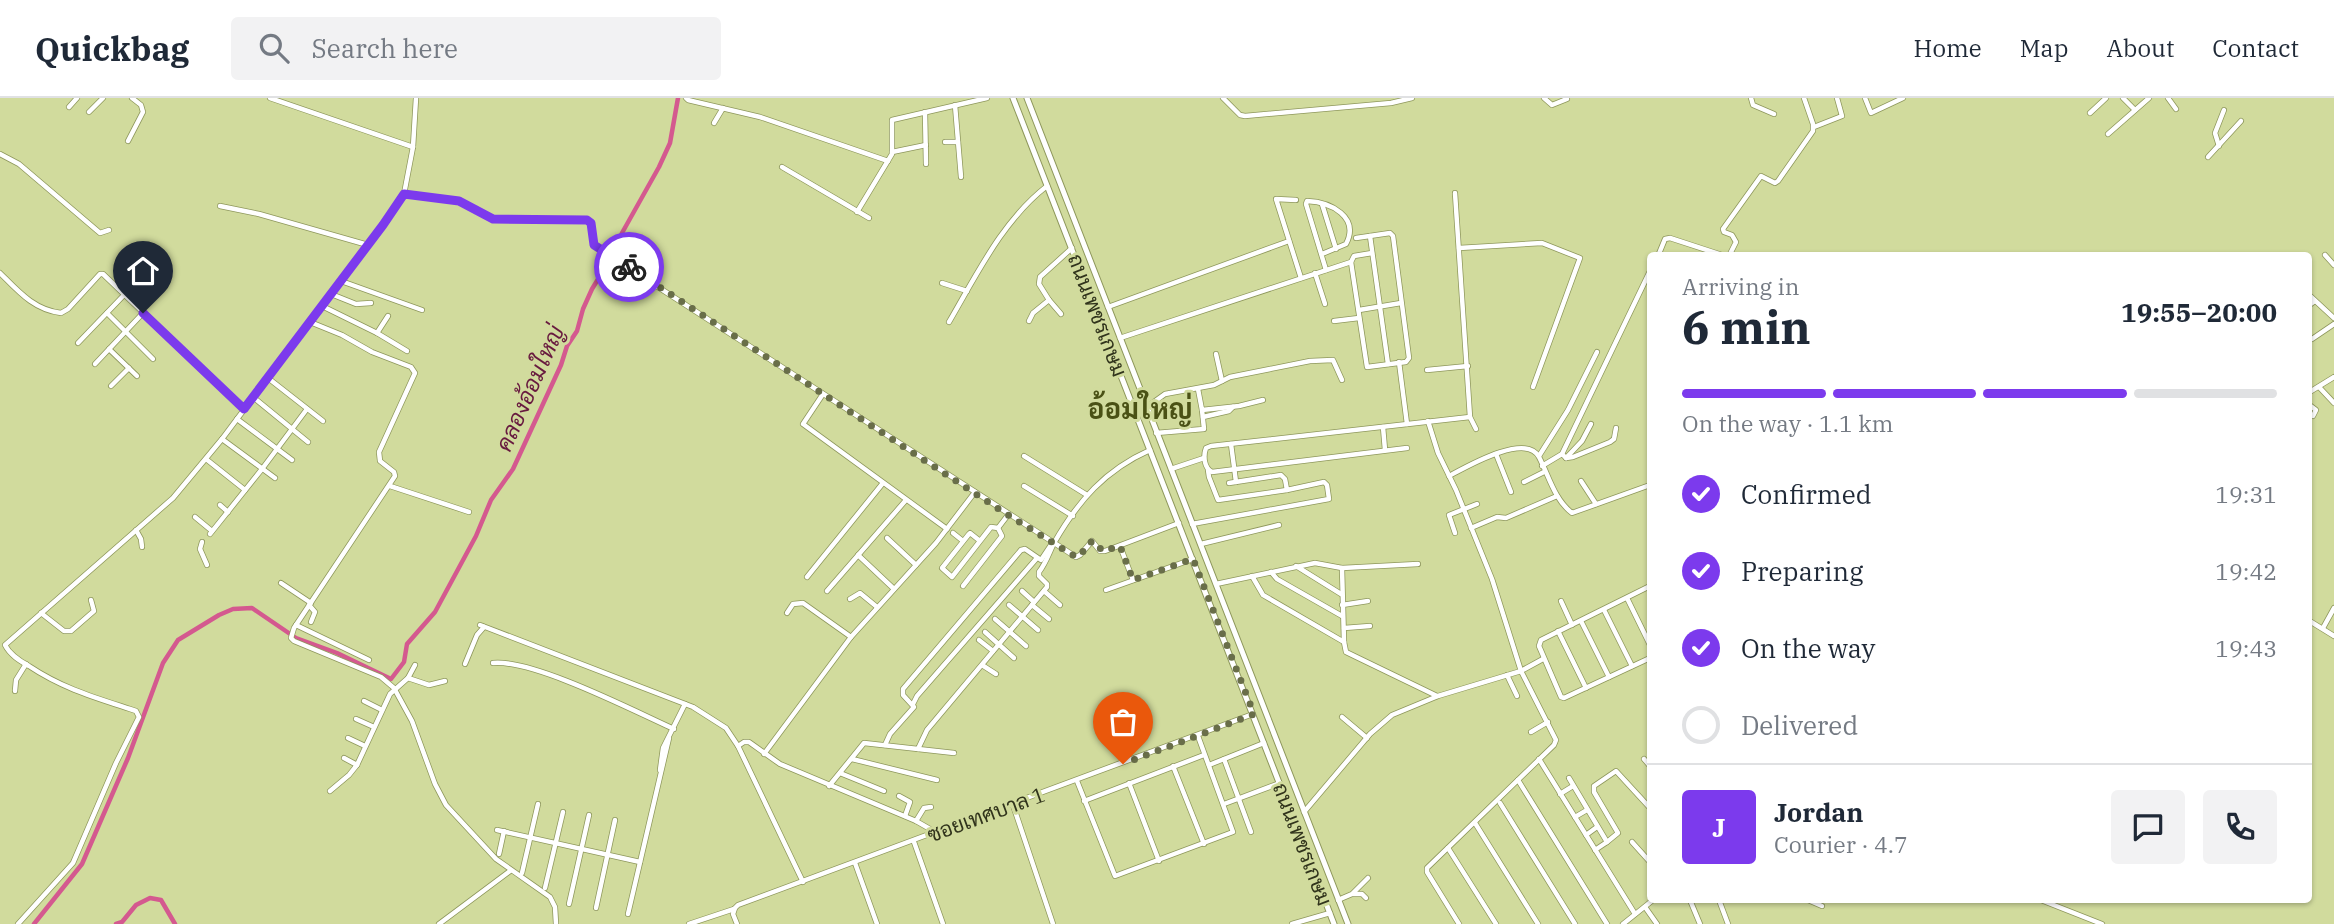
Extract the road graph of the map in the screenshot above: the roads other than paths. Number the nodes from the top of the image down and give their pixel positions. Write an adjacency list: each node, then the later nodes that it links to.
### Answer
1 (77, 98): 24 (street)
2 (103, 98): 29 (street)
3 (132, 98): 37 (street)
4 (270, 98): 42 (street)
5 (416, 98): 42 (street)
6 (686, 98): 25 (street)
7 (986, 98): 23 (street)
8 (1013, 98): 50 (main road, ถนนเพชรเกษม)
9 (1027, 98): 93 (main road, ถนนเพชรเกษม)
10 (1223, 98): 11 (street)
11 (1412, 98)
12 (1544, 98): 22 (street)
13 (1751, 98): 32 (street)
14 (1804, 98): 35 (street)
15 (1837, 98): 35 (street)
16 (1865, 98): 17 (street)
17 (1903, 98)
18 (2106, 98): 31 (street)
19 (2123, 98): 27 (street)
20 (2149, 98): 27 (street)
21 (2168, 98): 26 (street)
22 (1567, 99)
23 (955, 105): 30 (street); 39 (street)
24 (69, 107)
25 (723, 108): 34 (street); 46 (street)
26 (2176, 109)
27 (2134, 110): 36 (street)
28 (2224, 110): 41 (street)
29 (89, 112)
30 (925, 112): 40 (street); 43 (street)
31 (2090, 113)
32 (1774, 114)
33 (2241, 121): 41 (street)
34 (714, 123)
35 (1814, 127): 68 (street)
36 (2108, 134)
37 (128, 141)
38 (945, 142): 39 (street)
39 (958, 142): 49 (street)
40 (926, 145): 43 (street); 47 (street)
41 (2219, 146): 45 (street)
42 (413, 147): 52 (street)
43 (892, 152): 46 (street)
44 (0, 155): 58 (street)
45 (2208, 158)
46 (888, 161): 56 (street)
47 (926, 164)
48 (782, 167): 56 (street)
49 (961, 177)
50 (1048, 186): 63 (main road, ถนนเพชรเกษม); 81 (street)
51 (1455, 193): 64 (street)
52 (404, 194): 62 (street); 133 (street)
53 (1296, 200): 61 (street)
54 (1321, 203): 65 (street); 65 (street); 69 (street)
55 (220, 206): 62 (street)
56 (857, 212): 57 (street)
57 (869, 218)
58 (109, 230)
59 (1370, 236): 60 (street); 70 (street); 89 (street)
60 (1356, 238)
61 (1289, 241): 78 (street); 93 (street)
62 (369, 245): 79 (street)
63 (1072, 247): 85 (street); 161 (main road, ถนนเพชรเกษม)
64 (1459, 248): 120 (street); 129 (street)
65 (1336, 250): 69 (street)
66 (1660, 252): 67 (street)
67 (1722, 252)
68 (1730, 252)
69 (1322, 254): 74 (street)
70 (1372, 254): 72 (street); 92 (street)
71 (2325, 255): 73 (street)
72 (1351, 262): 74 (street); 95 (street)
73 (2334, 265)
74 (1326, 270): 76 (street)
75 (0, 273): 83 (street)
76 (1315, 273): 78 (street); 88 (street)
77 (1647, 277): 166 (street)
78 (1301, 278): 109 (street)
79 (341, 281): 82 (street); 94 (street)
80 (942, 283): 81 (street)
81 (967, 291): 105 (street)
82 (331, 294): 87 (street); 91 (street)
83 (124, 295): 96 (street); 97 (street)
84 (2312, 298): 86 (street)
85 (1049, 300): 98 (street); 102 (street)
86 (2315, 301): 90 (street); 101 (street)
87 (371, 303)
88 (1325, 303)
89 (1401, 303): 92 (street); 117 (street)
90 (2312, 303)
91 (322, 306): 104 (street); 108 (street)
92 (1380, 306): 95 (street); 119 (street)
93 (1108, 307): 109 (main road, ถนนเพชรเกษม)
94 (422, 310)
95 (1359, 310): 100 (street)
96 (107, 313): 107 (street); 111 (street)
97 (143, 313): 107 (street); 140 (street)
98 (1061, 314)
99 (388, 316): 108 (street)
100 (1359, 318): 103 (street); 119 (street)
101 (2334, 318)
102 (1030, 319)
103 (1334, 321)
104 (310, 322): 125 (street); 183 (street)
105 (949, 322)
106 (2334, 324): 110 (street)
107 (126, 331): 112 (street); 116 (street)
108 (377, 333): 113 (street)
109 (1120, 338): 137 (main road, ถนนเพชรเกษม)
110 (2312, 339)
111 (78, 343)
112 (109, 349): 118 (street); 121 (street)
113 (407, 351)
114 (1597, 352): 165 (street)
115 (1216, 354): 127 (street)
116 (153, 359)
117 (1399, 362): 119 (street); 149 (street)
118 (95, 364)
119 (1388, 364)
120 (1468, 366): 122 (street); 145 (street)
121 (129, 368): 123 (street); 128 (street)
122 (1427, 370)
123 (137, 376)
124 (2334, 377): 130 (street)
125 (268, 378): 134 (street); 141 (street)
126 (1342, 380): 127 (street)
127 (1222, 381): 131 (street)
128 (111, 386)
129 (1533, 387)
130 (2319, 387): 132 (street); 136 (street)
131 (1198, 389): 137 (street); 142 (street)
132 (2312, 391)
133 (823, 394): 181 (street); 188 (street)
134 (253, 397): 140 (street); 153 (street)
135 (1263, 400): 138 (street)
136 (2334, 403)
137 (1147, 407): 155 (main road, ถนนเพชรเกษม)
138 (1233, 407): 142 (street); 144 (street)
139 (2312, 407): 143 (street)
140 (244, 409): 146 (street)
141 (307, 409): 147 (street); 153 (street)
142 (1202, 410): 144 (street)
143 (2313, 416)
144 (1203, 417): 155 (street)
145 (1470, 417): 148 (street); 154 (street)
146 (237, 419): 156 (street); 160 (street)
147 (323, 421)
148 (1428, 421): 149 (street); 176 (street)
149 (1407, 424): 151 (street)
150 (1591, 424): 166 (street)
151 (1383, 427): 158 (street); 162 (street)
152 (1616, 428): 166 (street)
153 (292, 429): 157 (street); 160 (street)
154 (1476, 429)
155 (1156, 433): 173 (main road, ถนนเพชรเกษม)
156 (222, 439): 167 (street); 172 (street)
157 (308, 442)
158 (1231, 444): 168 (street); 171 (street)
159 (1407, 448): 162 (street)
160 (277, 449): 169 (street); 172 (street)
161 (1150, 450): 190 (street); 202 (main road, ถนนเพชรเกษม)
162 (1385, 450): 171 (street)
163 (1496, 454): 165 (street); 176 (street); 189 (street)
164 (1024, 456): 190 (street)
165 (1539, 456): 170 (street)
166 (1564, 456): 170 (street)
167 (206, 458): 186 (street); 208 (street)
168 (1204, 458): 173 (street); 174 (street)
169 (292, 460)
170 (1542, 466): 175 (street)
171 (1234, 468): 174 (street); 179 (street)
172 (262, 469): 177 (street); 186 (street)
173 (1171, 470): 203 (main road, ถนนเพชรเกษม)
174 (1208, 470): 187 (street)
175 (1544, 472): 180 (street); 191 (street)
176 (1449, 476): 196 (street)
177 (275, 478)
178 (1581, 481): 194 (street)
179 (1236, 482): 182 (street); 187 (street)
180 (1524, 482)
181 (883, 483): 192 (street); 229 (street)
182 (1229, 483)
183 (390, 486): 198 (street); 246 (street)
184 (1024, 486): 200 (street)
185 (1647, 486): 194 (street)
186 (245, 490): 197 (street)
187 (1287, 490): 203 (street)
188 (975, 492): 199 (street); 207 (street)
189 (1511, 492)
190 (1087, 495): 200 (street)
191 (1557, 496): 194 (street); 206 (street)
192 (906, 500): 207 (street); 219 (street)
193 (1477, 504): 196 (street)
194 (1596, 504)
195 (220, 505): 197 (street)
196 (1463, 509): 206 (street); 210 (street)
197 (228, 512): 201 (street)
198 (469, 512)
199 (1008, 515): 205 (street); 215 (street)
200 (1073, 516): 215 (street)
201 (195, 517)
202 (1179, 523): 217 (street); 221 (main road, ถนนเพชรเกษม)
203 (1192, 524): 216 (main road, ถนนเพชรเกษม)
204 (1279, 525): 216 (street)
205 (998, 528): 213 (street); 233 (street)
206 (1471, 528): 290 (street)
207 (947, 529): 224 (street)
208 (136, 530): 218 (street); 254 (street)
209 (953, 533): 212 (street)
210 (1455, 533)
211 (887, 538): 224 (street)
212 (963, 541): 213 (street); 213 (street)
213 (980, 541)
214 (202, 542): 223 (street)
215 (1054, 542): 217 (street); 220 (street); 239 (street)
216 (1201, 544): 232 (main road, ถนนเพชรเกษม)
217 (1120, 546): 230 (street)
218 (142, 547)
219 (858, 555): 235 (street); 237 (street)
220 (1037, 558): 303 (street); 303 (street)
221 (1193, 559): 230 (street); 305 (main road, ถนนเพชรเกษม)
222 (1418, 564): 226 (street)
223 (207, 565)
224 (916, 565): 235 (street)
225 (1296, 566): 226 (street); 227 (street); 240 (street)
226 (1342, 568): 240 (street)
227 (1271, 572): 228 (street); 256 (street)
228 (1252, 576): 232 (street); 276 (street)
229 (807, 577)
230 (1133, 580): 236 (street)
231 (281, 583): 246 (street)
232 (1216, 584): 355 (main road, ถนนเพชรเกษม)
233 (963, 586)
234 (1647, 588): 241 (street)
235 (894, 589): 251 (street)
236 (1106, 590)
237 (827, 591)
238 (1022, 591): 247 (street)
239 (1044, 592): 247 (street); 250 (street)
240 (1342, 594): 249 (street)
241 (1627, 598): 253 (street); 274 (street)
242 (850, 599): 251 (street)
243 (91, 600): 254 (street)
244 (1368, 601): 249 (street)
245 (1562, 601): 263 (street)
246 (310, 604): 261 (street); 265 (street)
247 (1033, 604): 257 (street); 258 (street)
248 (1009, 605): 257 (street)
249 (1342, 605): 256 (street)
250 (1060, 606)
251 (877, 607): 273 (street)
252 (2334, 608): 267 (street)
253 (1604, 610): 260 (street); 289 (street)
254 (41, 613): 285 (street)
255 (787, 613): 273 (street)
256 (1343, 616): 266 (street)
257 (1022, 618): 268 (street); 271 (street)
258 (1049, 619)
259 (995, 620): 271 (street)
260 (1581, 621): 263 (street); 293 (street)
261 (311, 622)
262 (2312, 622): 267 (street)
263 (1572, 625): 269 (street)
264 (1370, 626): 266 (street)
265 (295, 627): 283 (street); 296 (street)
266 (1344, 628): 276 (street)
267 (2323, 628): 272 (street)
268 (1038, 630)
269 (1558, 631): 281 (street); 297 (street)
270 (985, 632): 277 (street)
271 (1010, 632): 277 (street); 278 (street)
272 (2334, 636)
273 (850, 637): 321 (street)
274 (1647, 639)
275 (979, 640): 279 (street)
276 (1344, 642): 299 (street)
277 (999, 645): 279 (street); 280 (street)
278 (1026, 646)
279 (993, 652): 288 (street)
280 (1014, 658)
281 (1543, 659): 290 (street); 297 (street)
282 (1647, 659): 289 (street)
283 (369, 660)
284 (493, 663): 310 (street)
285 (26, 664): 298 (street); 406 (street)
286 (465, 664): 302 (street)
287 (415, 665): 294 (street)
288 (982, 665): 291 (street); 319 (street)
289 (1632, 666): 293 (street)
290 (1521, 671): 292 (street); 308 (street)
291 (996, 674)
292 (1507, 675): 299 (street); 300 (street)
293 (1609, 677): 297 (street)
294 (408, 678): 295 (street); 296 (street)
295 (445, 681)
296 (394, 688): 304 (street); 383 (street)
297 (1586, 688)
298 (15, 691)
299 (1438, 696): 314 (street)
300 (1517, 696)
301 (364, 701): 304 (street)
302 (685, 704): 310 (street); 318 (street)
303 (913, 704): 316 (street)
304 (382, 710): 309 (street)
305 (1254, 714): 312 (street, ซอยเทศบาล 1); 315 (main road, ถนนเพชรเกษม)
306 (1342, 717): 314 (street)
307 (356, 719): 309 (street)
308 (1548, 722): 311 (street); 326 (street)
309 (374, 727): 317 (street)
310 (674, 729): 381 (street)
311 (1531, 732)
312 (1198, 736): 322 (street); 336 (street, ซอยเทศบาล 1)
313 (348, 738): 317 (street)
314 (1367, 738): 355 (street)
315 (1265, 742): 325 (street); 338 (main road, ถนนเพชรเกษม)
316 (885, 745): 319 (street); 324 (street)
317 (365, 746): 329 (street)
318 (738, 746): 321 (street); 386 (street)
319 (918, 749): 320 (street)
320 (954, 753)
321 (764, 754): 339 (street)
322 (1205, 754): 330 (street); 331 (street)
323 (344, 758): 329 (street)
324 (852, 759): 332 (street); 334 (street)
325 (1224, 759): 330 (street); 345 (street)
326 (1539, 759): 335 (street); 343 (street)
327 (1644, 759): 328 (street)
328 (1647, 762)
329 (357, 765): 341 (street)
330 (1209, 765): 349 (street)
331 (1174, 766): 337 (street); 373 (street)
332 (840, 773): 339 (street); 342 (street)
333 (1569, 778): 340 (street)
334 (937, 780)
335 (1518, 780): 361 (street); 420 (street)
336 (1077, 781): 346 (street); 350 (street, ซอยเทศบาล 1)
337 (1129, 783): 346 (street); 380 (street)
338 (1280, 783): 345 (street); 401 (main road, ถนนเพชรเกษม)
339 (830, 786): 357 (street)
340 (1573, 786): 343 (street); 353 (street)
341 (330, 791)
342 (884, 791)
343 (1560, 794): 358 (street)
344 (899, 796): 357 (street)
345 (1239, 798): 349 (street); 365 (street)
346 (1084, 801): 380 (street)
347 (1500, 803): 419 (street)
348 (538, 804): 368 (street)
349 (1224, 804): 373 (street)
350 (1013, 805): 366 (street, ซอยเทศบาล 1); 413 (street)
351 (1647, 805): 370 (street)
352 (931, 807): 360 (street)
353 (1587, 810): 358 (street); 362 (street)
354 (563, 812): 372 (street)
355 (1304, 812): 390 (main road, ถนนเพชรเกษม)
356 (589, 815): 375 (street)
357 (905, 816): 360 (street)
358 (1575, 817): 367 (street)
359 (615, 820): 378 (street)
360 (916, 821): 366 (street)
361 (1475, 822): 374 (street); 418 (street)
362 (1597, 827): 367 (street); 370 (street)
363 (496, 830): 364 (street)
364 (504, 831): 368 (street); 377 (street)
365 (1251, 832)
366 (937, 833): 369 (street, ซอยเทศบาล 1)
367 (1586, 835): 376 (street)
368 (530, 837): 372 (street); 384 (street)
369 (914, 842): 382 (street, ซอยเทศบาล 1); 412 (street)
370 (1607, 842): 376 (street)
371 (1632, 842): 379 (street)
372 (555, 843): 375 (street); 387 (street)
373 (1204, 844): 380 (street)
374 (1448, 848): 416 (street); 417 (street)
375 (581, 849): 378 (street); 396 (street)
376 (1595, 850): 404 (street)
377 (499, 854)
378 (607, 855): 381 (street); 399 (street)
379 (1647, 859)
380 (1159, 861)
381 (640, 862): 403 (street)
382 (855, 863): 386 (street, ซอยเทศบาล 1); 411 (street)
383 (510, 871): 407 (street); 408 (street)
384 (522, 873)
385 (1368, 878): 388 (street)
386 (803, 882): 400 (street, ซอยเทศบาล 1)
387 (545, 888)
388 (1352, 894): 389 (street); 390 (street)
389 (1366, 898)
390 (1338, 900): 402 (main road, ถนนเพชรเกษม)
391 (1649, 903): 397 (street)
392 (1691, 903): 423 (street)
393 (1720, 903): 424 (street)
394 (1815, 903): 398 (street)
395 (2049, 903): 425 (street)
396 (569, 904)
397 (1645, 906): 404 (street); 422 (street)
398 (1822, 906)
399 (596, 908)
400 (735, 908): 409 (street, ซอยเทศบาล 1); 410 (street)
401 (1330, 913): 402 (main road); 414 (street); 415 (main road, ถนนเพชรเกษม)
402 (1344, 913): 405 (main road, ถนนเพชรเกษม)
403 (628, 914)
404 (1635, 914): 421 (street)
405 (1348, 923): 415 (main road)
406 (18, 924)
407 (439, 924)
408 (556, 924)
409 (689, 924)
410 (737, 924)
411 (877, 924)
412 (943, 924)
413 (1053, 924)
414 (1292, 924)
415 (1335, 924)
416 (1459, 924)
417 (1496, 924)
418 (1538, 924)
419 (1575, 924)
420 (1607, 924)
421 (1623, 924)
422 (1657, 924)
423 (1700, 924)
424 (1728, 924)
425 (2102, 924)

